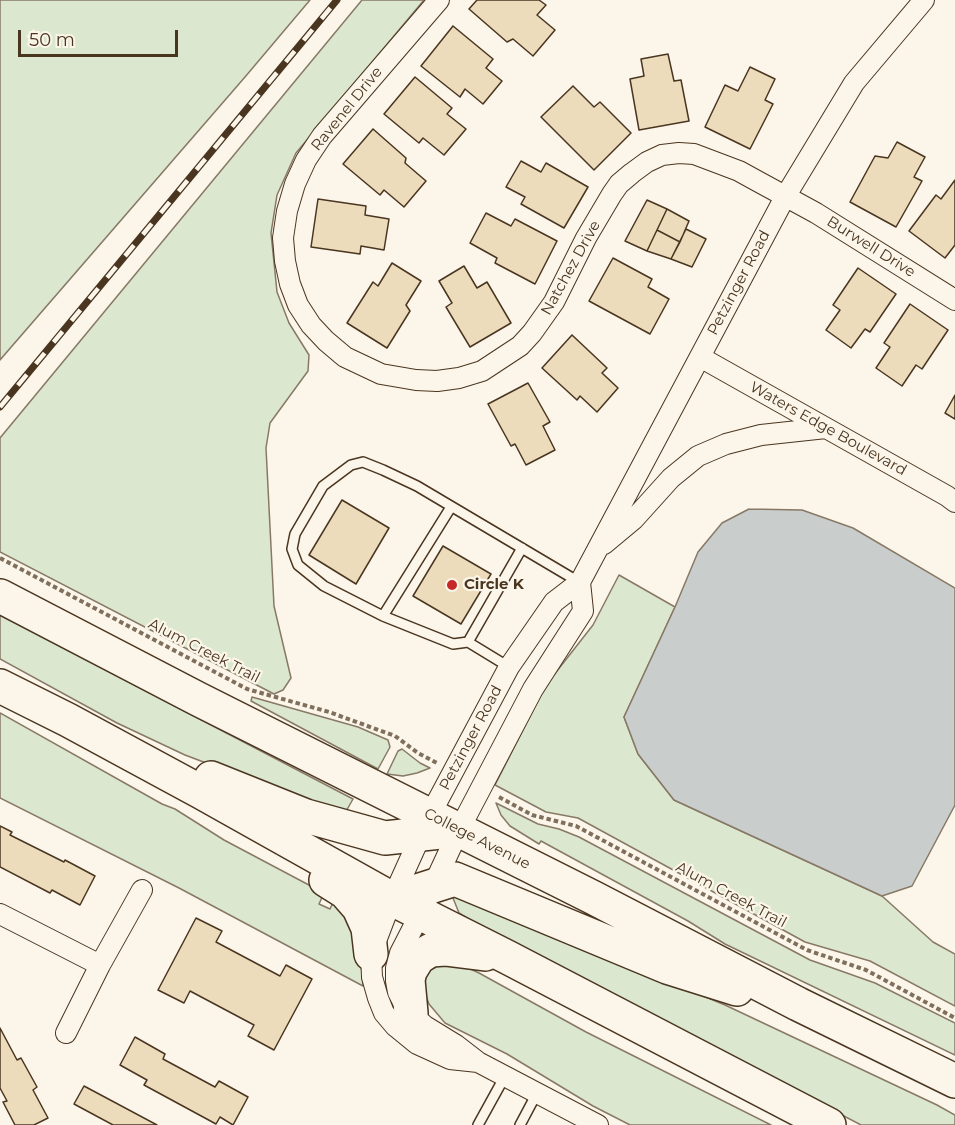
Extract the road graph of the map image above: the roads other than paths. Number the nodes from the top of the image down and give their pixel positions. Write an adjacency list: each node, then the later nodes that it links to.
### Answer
1 (439, 0): 5 (street, Ravenel Drive)
2 (924, 0): 3 (street, Petzinger Road)
3 (785, 197): 4 (street, Burwell Drive); 5 (street, Natchez Drive); 6 (street, Petzinger Road)
4 (955, 300)
5 (345, 357)
6 (700, 357): 7 (street, Waters Edge Boulevard); 11 (street, Petzinger Road)
7 (826, 428): 8 (street, Waters Edge Boulevard); 11 (street)
8 (955, 502)
9 (451, 507): 10 (lane); 14 (lane); 14 (lane)
10 (522, 548): 12 (lane); 15 (lane)
11 (597, 549): 12 (street, Petzinger Road)
12 (580, 582): 16 (street, Petzinger Road); 21 (street, Petzinger Road)
13 (0, 596): 20 (highway, College Avenue)
14 (383, 616): 15 (lane)
15 (468, 642): 16 (lane)
16 (509, 666): 20 (street, Petzinger Road)
17 (0, 687): 18 (highway)
18 (68, 720): 19 (highway); 20 (highway)
19 (201, 792): 23 (highway); 25 (highway)
20 (426, 825): 21 (highway, College Avenue); 23 (street, Petzinger Road)
21 (459, 830): 23 (street, Petzinger Road); 29 (highway, College Avenue)
22 (142, 890): 27 (street)
23 (415, 900): 25 (street, Petzinger Road); 26 (highway); 28 (street, Petzinger Road); 29 (highway)
24 (0, 914): 27 (street)
25 (371, 954): 31 (street, Petzinger Road)
26 (507, 957): 28 (highway); 38 (highway)
27 (100, 965): 30 (street)
28 (411, 1014): 31 (street, Petzinger Road)
29 (819, 1014): 33 (highway, College Avenue)
30 (66, 1033)
31 (478, 1062): 32 (street, Petzinger Road)
32 (506, 1076): 34 (street, Petzinger Road); 35 (lane)
33 (955, 1081)
34 (537, 1093): 36 (lane); 37 (street, Petzinger Road)
35 (478, 1125)
36 (520, 1125)
37 (598, 1125)
38 (829, 1125)

